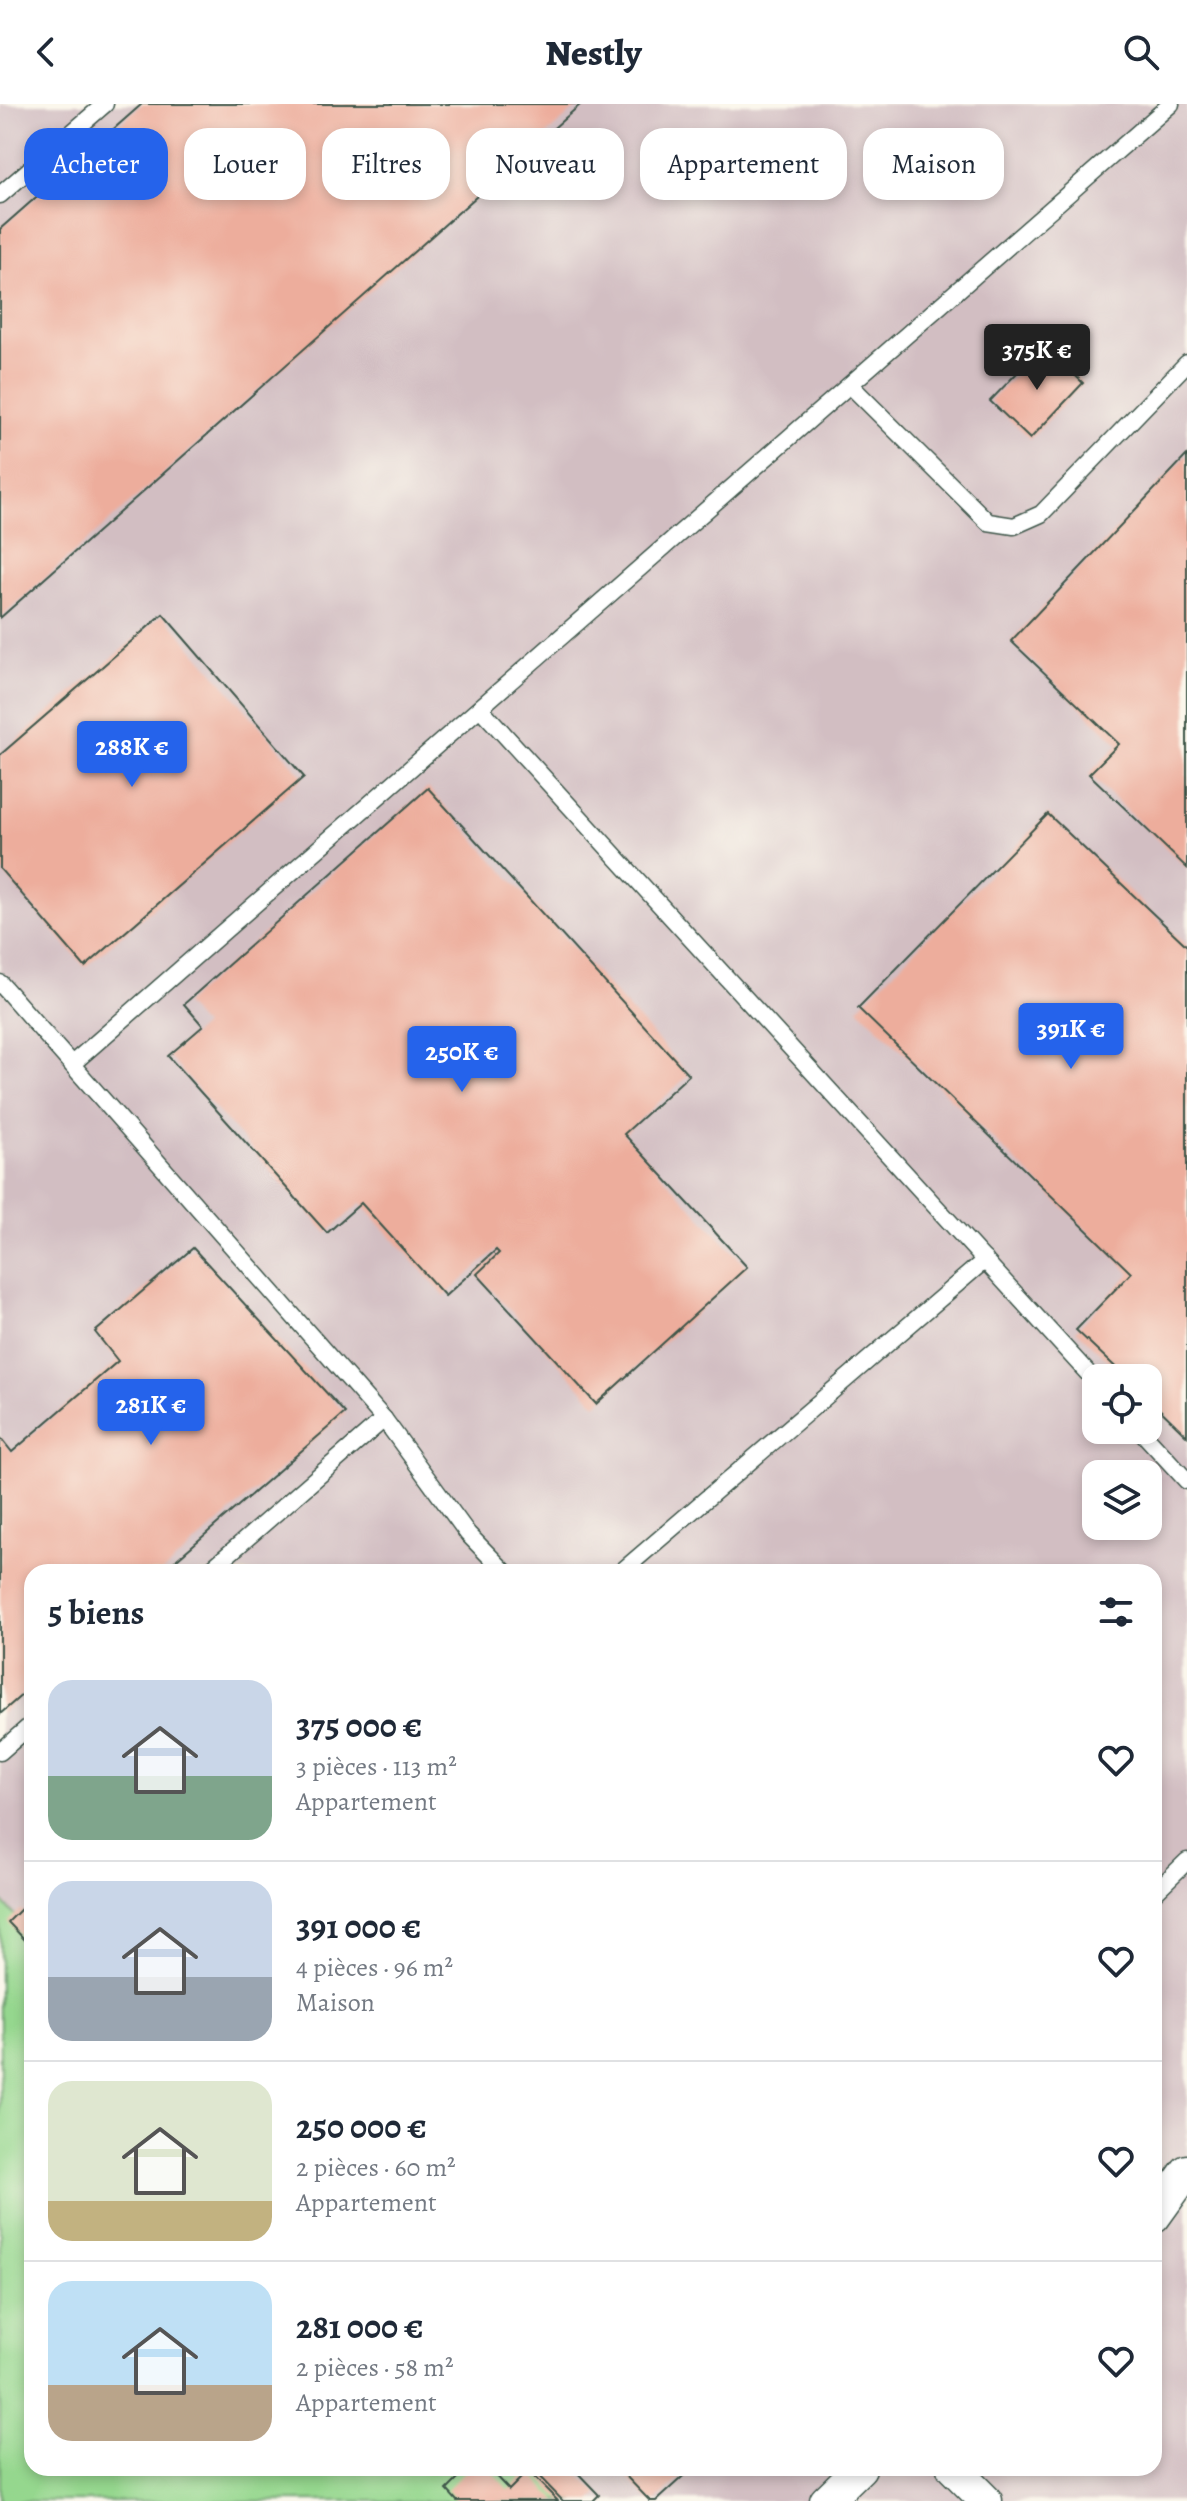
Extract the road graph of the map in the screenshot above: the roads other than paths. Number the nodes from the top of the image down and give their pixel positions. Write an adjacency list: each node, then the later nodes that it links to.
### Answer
1 (105, 104): 3 (lane)
2 (1171, 104): 5 (lane)
3 (0, 195)
4 (1187, 363): 5 (lane)
5 (850, 385): 6 (lane)
6 (480, 708): 8 (lane); 9 (lane)
7 (0, 983): 8 (lane)
8 (72, 1064): 11 (lane)
9 (985, 1260): 10 (lane); 16 (lane)
10 (1082, 1367)
11 (384, 1419): 14 (lane); 15 (lane)
12 (1153, 1444): 13 (lane)
13 (1187, 1481)
14 (217, 1564)
15 (497, 1564)
16 (630, 1564)
17 (24, 1731): 18 (lane)
18 (0, 1752)
19 (1187, 1861): 20 (lane)
20 (1162, 1885)
21 (1187, 2171): 22 (street)
22 (1162, 2206)
23 (852, 2476): 25 (street)
24 (961, 2476): 26 (street)
25 (826, 2501)
26 (986, 2501)

